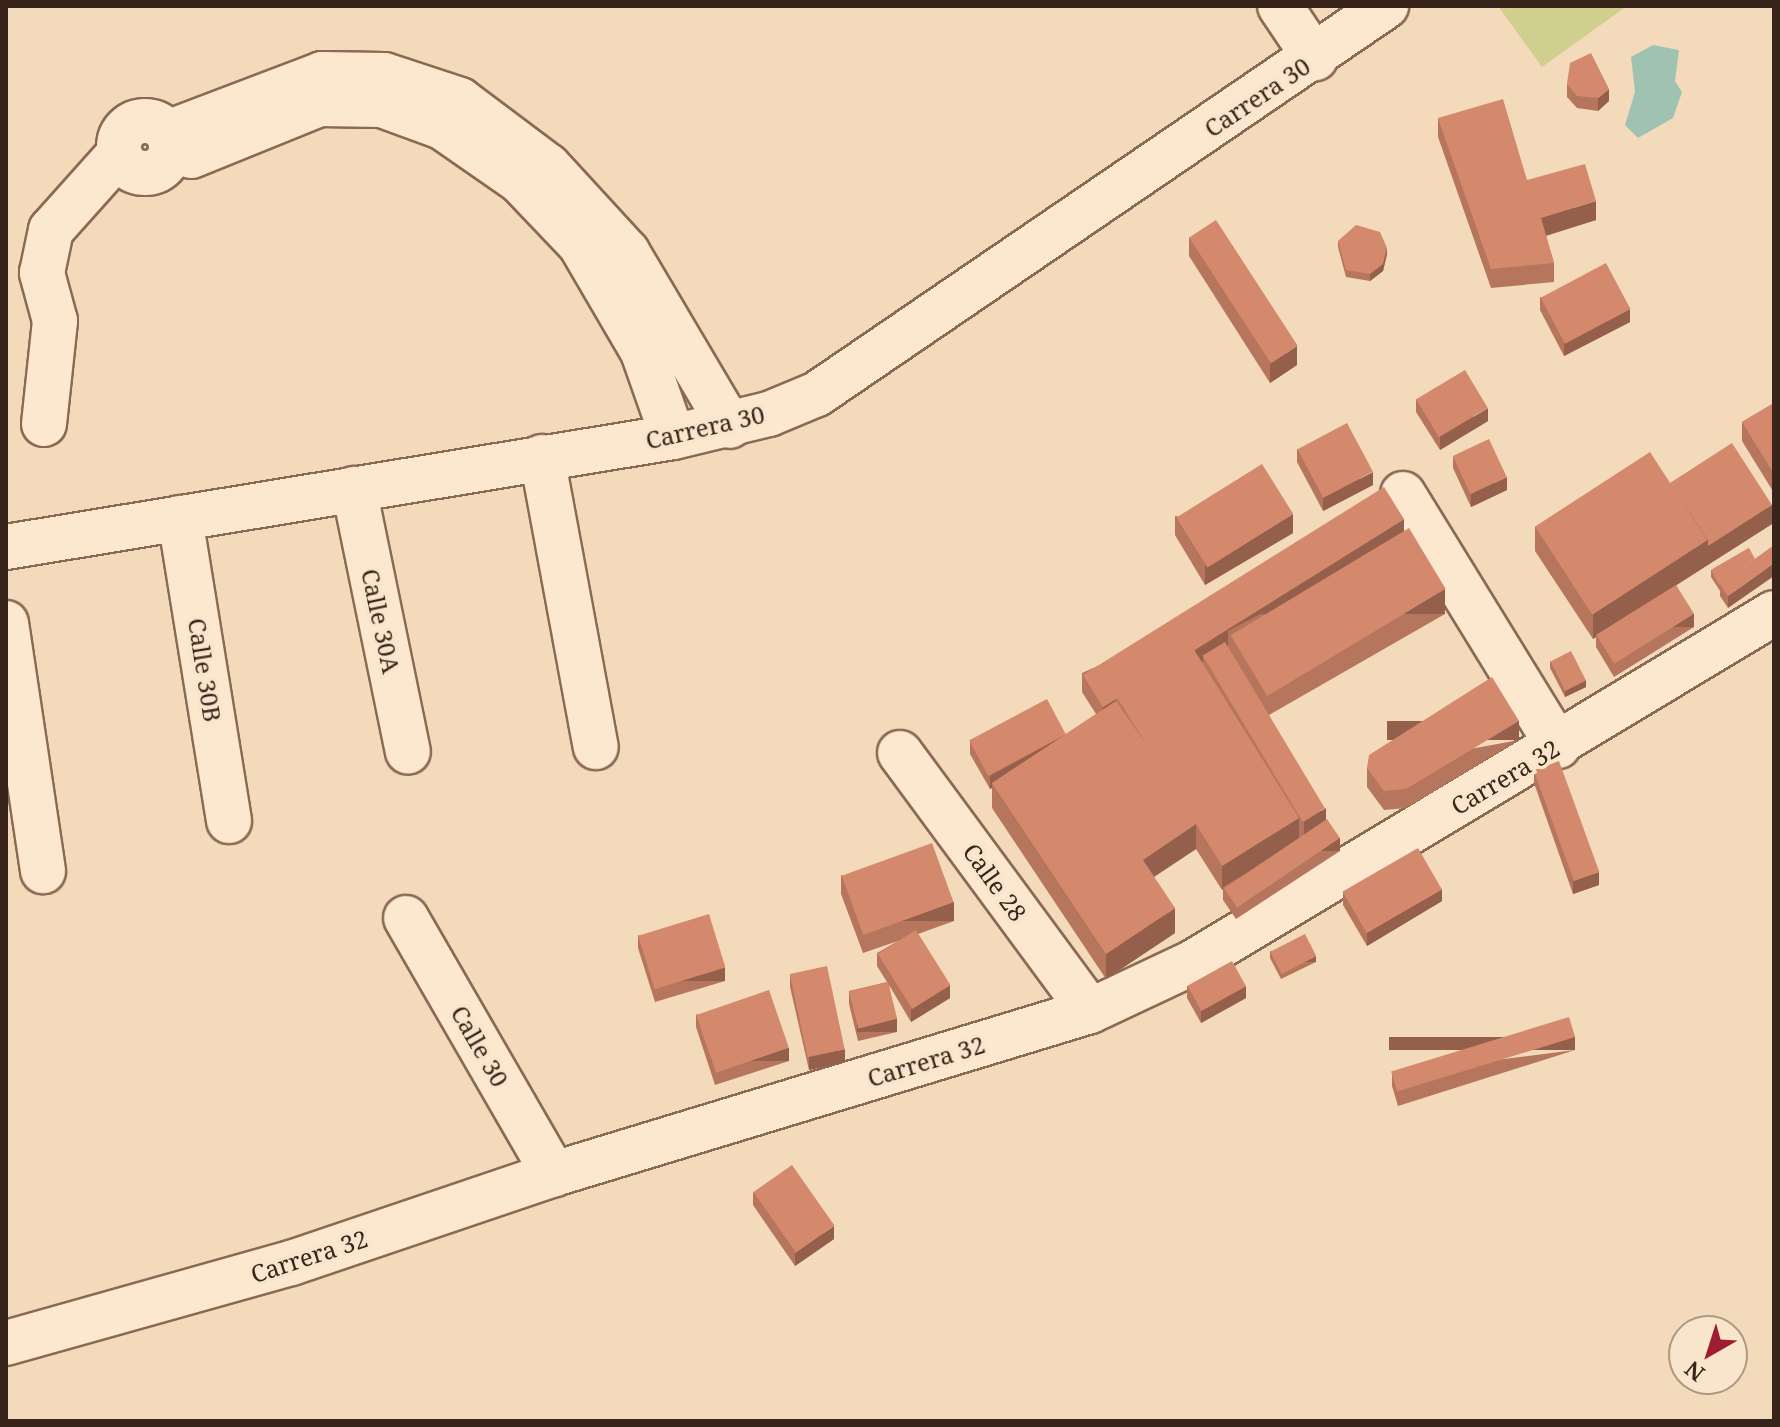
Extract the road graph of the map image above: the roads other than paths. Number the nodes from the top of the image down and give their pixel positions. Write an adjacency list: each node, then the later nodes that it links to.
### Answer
1 (1280, 6): 3 (street)
2 (1386, 6): 3 (street, Carrera 30)
3 (1315, 58): 6 (street, Carrera 30)
4 (168, 146): 5 (street); 6 (street); 7 (street)
5 (44, 424)
6 (730, 426): 7 (street, Carrera 30)
7 (673, 437): 8 (street, Carrera 30)
8 (542, 457): 9 (street, Carrera 30); 16 (street)
9 (354, 489): 11 (street, Carrera 30); 17 (street, Calle 30A)
10 (1403, 494): 15 (street)
11 (180, 518): 12 (street, Carrera 30); 19 (street, Calle 30B)
12 (6, 547)
13 (1774, 613): 15 (street, Carrera 32)
14 (6, 623): 20 (street)
15 (1558, 746): 22 (street, Carrera 32)
16 (596, 747)
17 (408, 752)
18 (900, 753): 22 (street, Calle 28)
19 (229, 821)
20 (43, 871)
21 (406, 918): 23 (street, Calle 30)
22 (1090, 1011): 23 (street, Carrera 32)
23 (554, 1174): 24 (street, Carrera 32)
24 (6, 1343)

